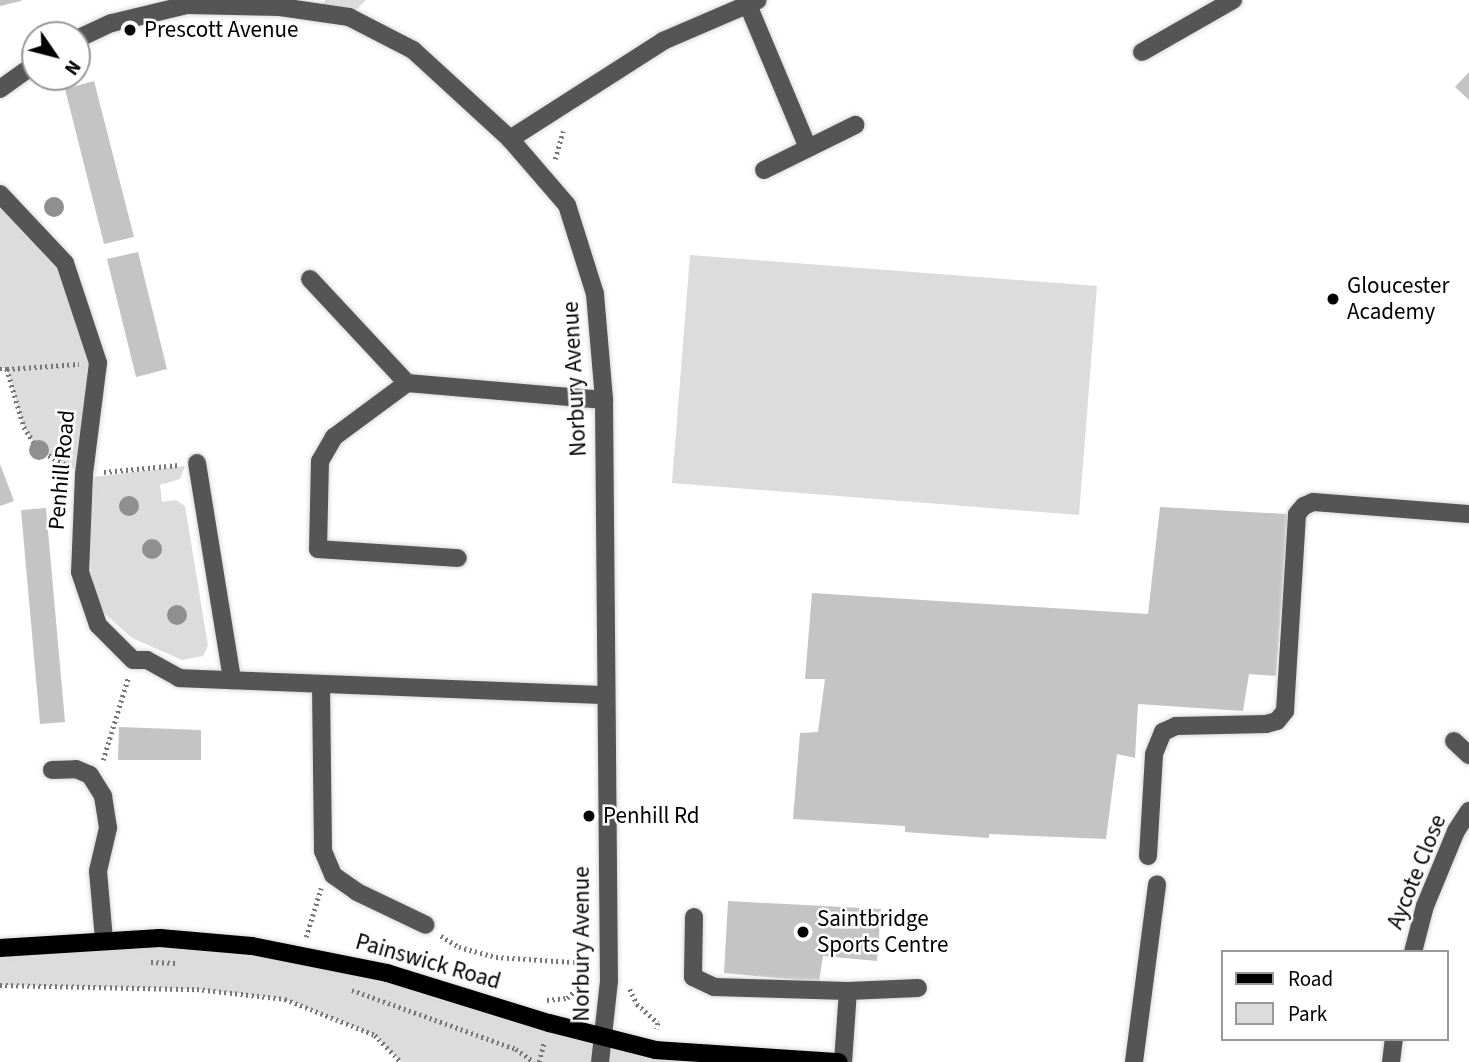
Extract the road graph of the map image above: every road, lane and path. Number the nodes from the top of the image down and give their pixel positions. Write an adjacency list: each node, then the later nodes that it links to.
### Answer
1 (1231, 0): 5 (street)
2 (753, 2): 10 (street); 11 (street)
3 (323, 5): 4 (street, Norbury Avenue); 10 (street, Norbury Avenue)
4 (91, 32)
5 (1142, 52)
6 (21, 74): 7 (street)
7 (0, 89)
8 (855, 125): 11 (street)
9 (565, 127): 12 (path)
10 (510, 139): 20 (street, Norbury Avenue)
11 (808, 148): 13 (street)
12 (555, 160)
13 (764, 170)
14 (0, 194): 16 (street, Penhill Road)
15 (310, 279): 19 (street)
16 (98, 363): 18 (path); 22 (street, Penhill Road)
17 (0, 369): 18 (path)
18 (7, 369): 22 (path)
19 (407, 383): 20 (street); 24 (street)
20 (604, 400): 28 (street, Norbury Avenue)
21 (197, 463): 22 (path); 26 (street)
22 (83, 474): 25 (street, Penhill Road)
23 (1469, 514): 34 (street)
24 (458, 558)
25 (133, 660): 26 (street, Penhill Road); 32 (path)
26 (232, 680): 27 (street, Penhill Road)
27 (321, 686): 28 (street, Penhill Road); 35 (street)
28 (605, 695): 50 (street, Norbury Avenue)
29 (1454, 741): 30 (street)
30 (1469, 755)
31 (52, 770): 32 (street)
32 (95, 784): 39 (street)
33 (1469, 811): 41 (street, Aycote Close)
34 (1148, 856)
35 (329, 864): 38 (street); 42 (path)
36 (1157, 884): 56 (street)
37 (694, 917): 49 (street)
38 (426, 925): 44 (path)
39 (104, 940): 40 (main road, Painswick Road); 42 (main road, Painswick Road)
40 (0, 948)
41 (1414, 950)
42 (300, 953): 50 (main road, Painswick Road)
43 (142, 961): 45 (path)
44 (596, 963)
45 (191, 964)
46 (0, 985): 52 (path)
47 (918, 988): 49 (street)
48 (347, 989): 53 (path)
49 (848, 991): 55 (street)
50 (606, 1040): 54 (street, Norbury Avenue); 55 (main road, Painswick Road)
51 (1394, 1041): 57 (street)
52 (401, 1062)
53 (534, 1062)
54 (600, 1062)
55 (833, 1062)
56 (1134, 1062)
57 (1391, 1062)

